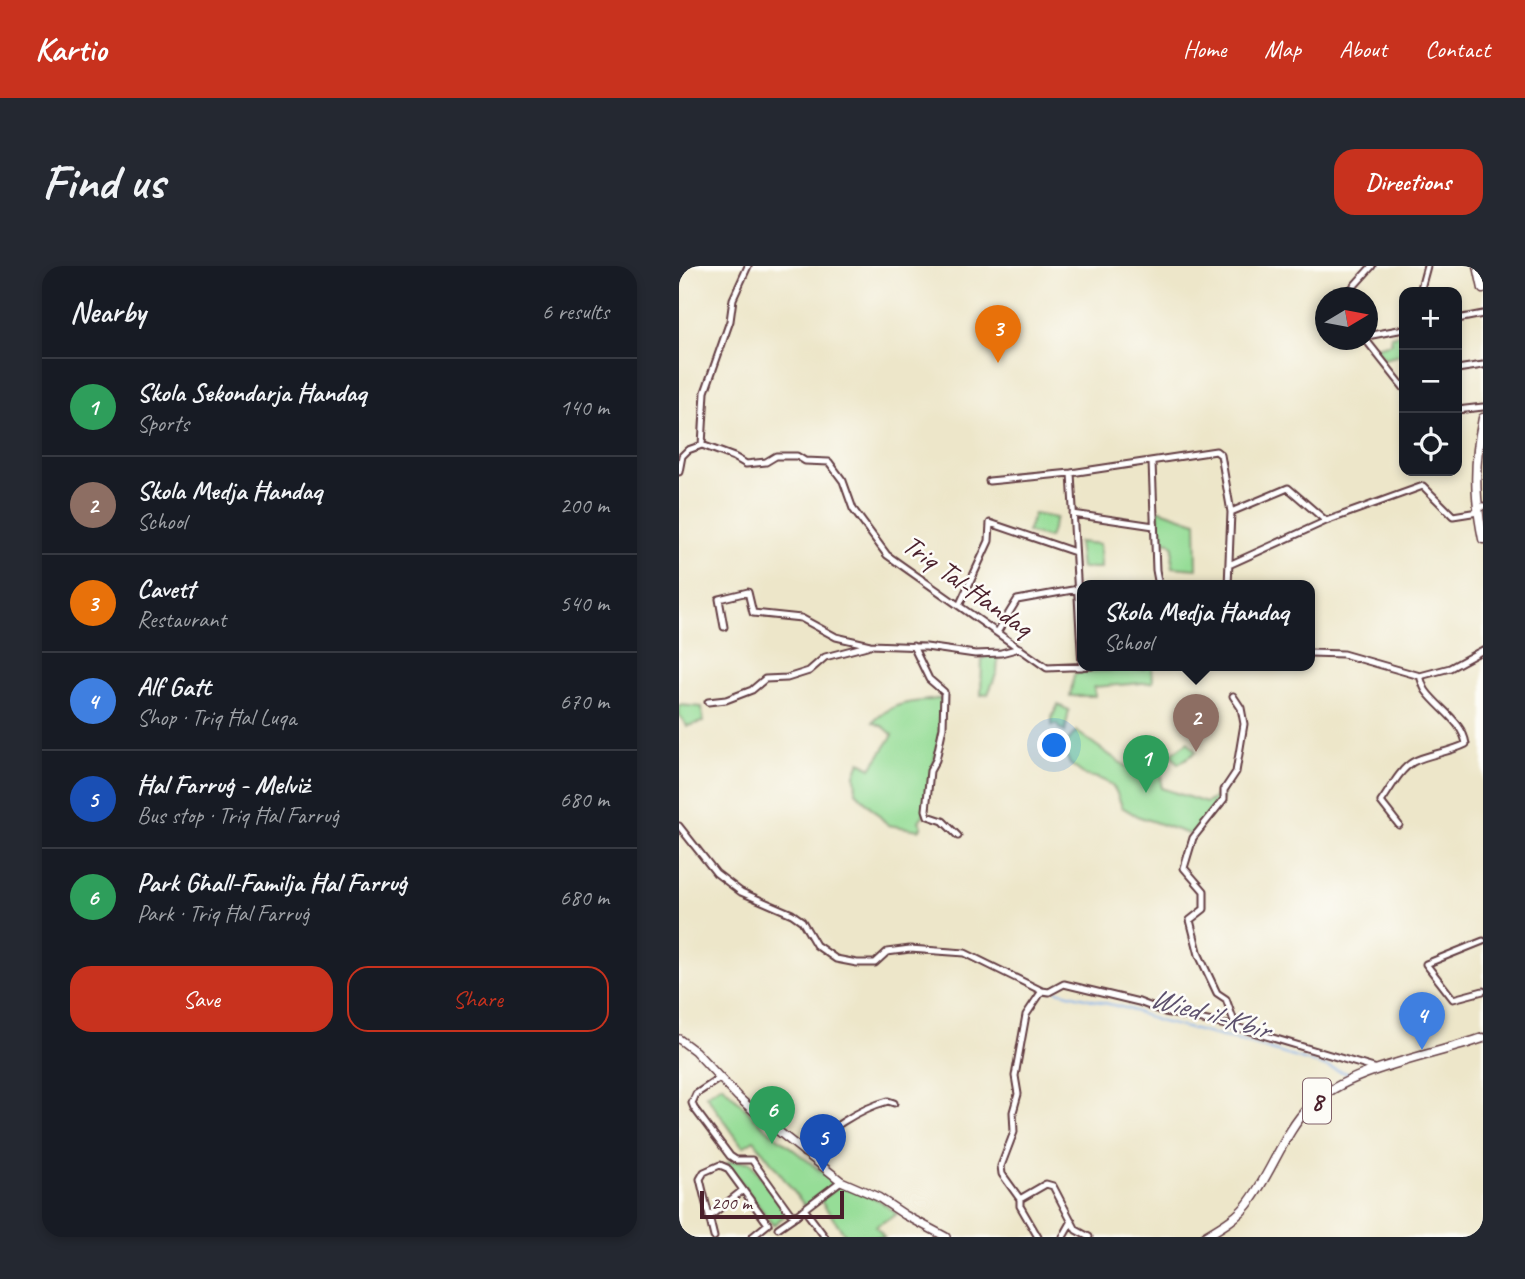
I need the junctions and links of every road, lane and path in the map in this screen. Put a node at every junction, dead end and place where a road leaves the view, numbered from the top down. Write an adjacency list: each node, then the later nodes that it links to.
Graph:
1 (748, 266): 19 (street)
2 (1372, 266): 5 (street)
3 (1427, 266): 6 (street)
4 (1478, 266): 7 (highway)
5 (1353, 287)
6 (1421, 287)
7 (1483, 289)
8 (1483, 314): 9 (street)
9 (1462, 318)
10 (1399, 330): 11 (street)
11 (1378, 335)
12 (1377, 350): 15 (street)
13 (1483, 365): 14 (street)
14 (1462, 368)
15 (1399, 376)
16 (1481, 407): 17 (street)
17 (1462, 409)
18 (1483, 418): 24 (highway)
19 (702, 445): 21 (street); 36 (street, Triq Tal-Ħandaq)
20 (1152, 462): 22 (street); 25 (street); 28 (street)
21 (679, 472)
22 (1071, 473): 23 (street); 26 (street)
23 (989, 481)
24 (1481, 509): 27 (street); 29 (highway)
25 (1231, 512): 27 (street); 31 (street)
26 (1073, 514): 28 (street); 30 (street)
27 (1326, 521): 31 (street)
28 (1154, 526): 33 (street)
29 (1483, 539)
30 (1075, 552): 32 (street); 36 (street)
31 (1229, 565): 34 (street)
32 (1077, 580)
33 (1158, 580)
34 (1228, 580)
35 (1077, 589): 38 (street)
36 (960, 606): 38 (street, Triq Tal-Ħandaq)
37 (724, 627): 39 (street)
38 (998, 631): 41 (street, Triq Tal-Ħandaq)
39 (870, 645): 40 (street); 47 (street)
40 (913, 646): 41 (street); 50 (street)
41 (1020, 648): 44 (street, Triq Tal-Ħandaq)
42 (1483, 650): 45 (street)
43 (1315, 653): 45 (street)
44 (1077, 667)
45 (1420, 676): 48 (street)
46 (1233, 696): 54 (street)
47 (708, 702)
48 (1399, 825)
49 (679, 826): 52 (street)
50 (958, 835)
51 (1483, 941): 53 (street)
52 (1046, 991): 54 (street); 63 (street)
53 (1483, 991)
54 (1236, 1027): 57 (street)
55 (679, 1039): 58 (main road)
56 (1482, 1040): 57 (highway, 8)
57 (1377, 1069): 76 (highway, 8)
58 (720, 1078): 60 (main road); 65 (street)
59 (894, 1104): 60 (street)
60 (804, 1153): 61 (main road)
61 (841, 1181): 64 (street); 72 (main road)
62 (743, 1190): 66 (street); 66 (street); 70 (street)
63 (1020, 1199): 67 (street); 73 (street)
64 (804, 1209): 65 (street); 71 (street)
65 (797, 1215): 68 (street)
66 (709, 1217): 69 (street)
67 (1072, 1221): 74 (street); 75 (street)
68 (778, 1228)
69 (714, 1237)
70 (752, 1237)
71 (825, 1237)
72 (946, 1237)
73 (1038, 1237)
74 (1063, 1237)
75 (1089, 1237)
76 (1204, 1237)

